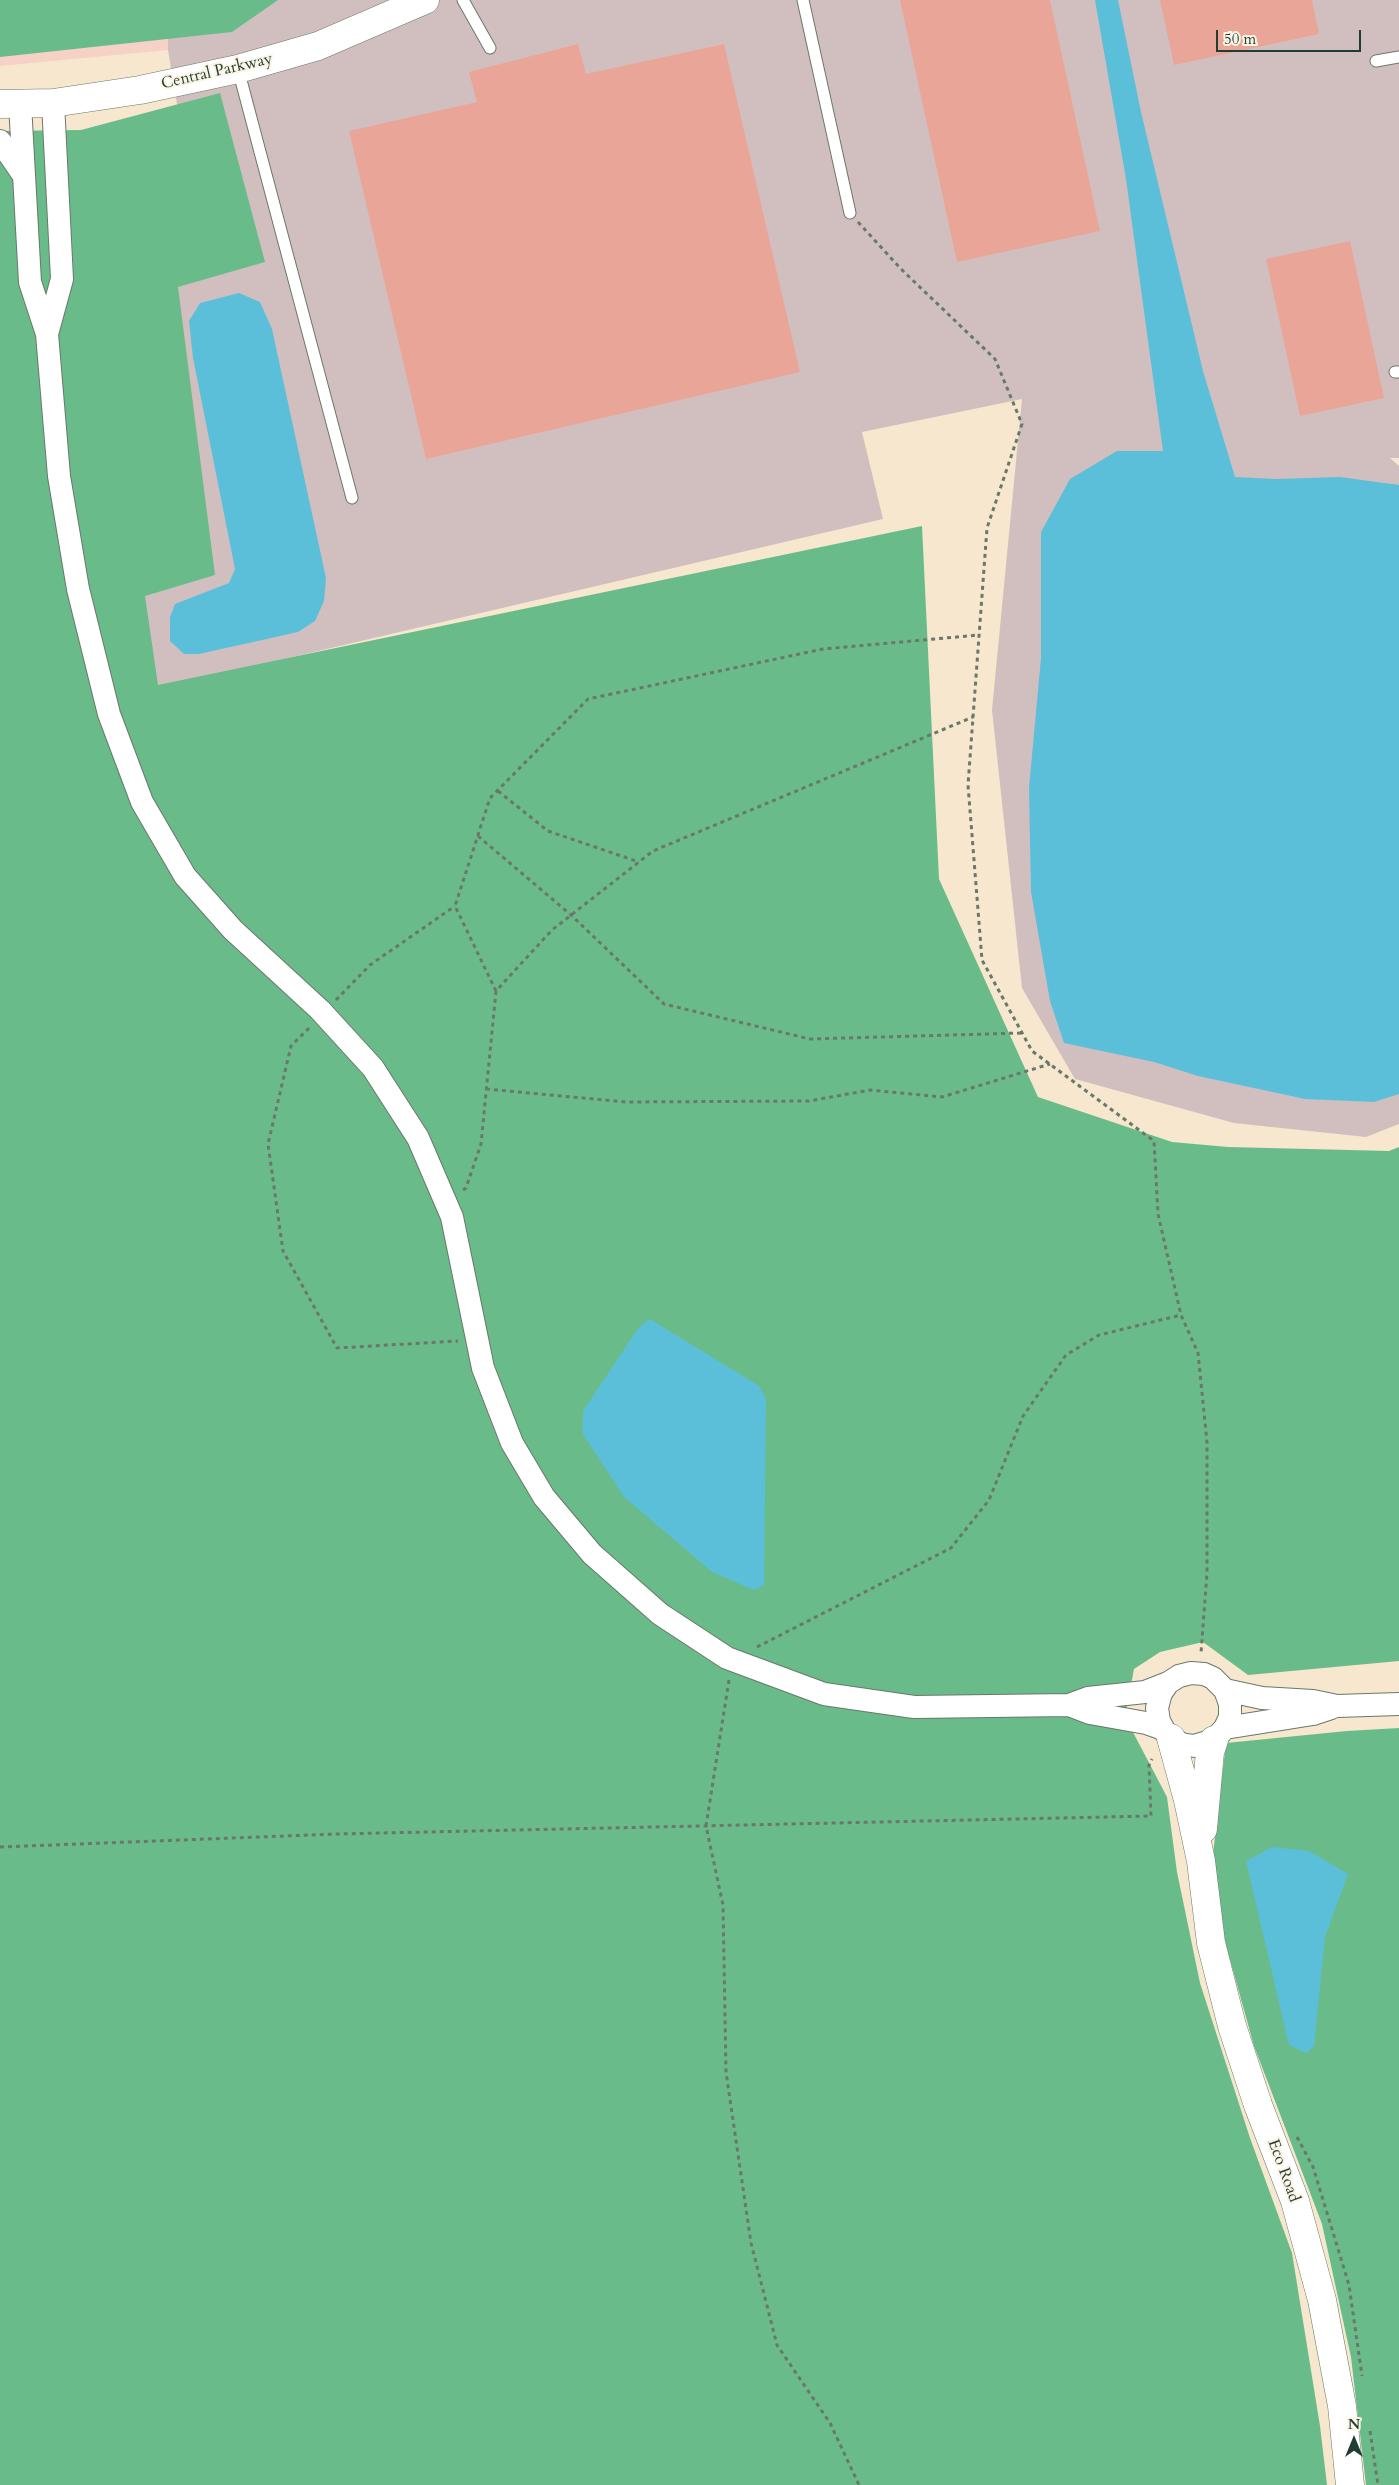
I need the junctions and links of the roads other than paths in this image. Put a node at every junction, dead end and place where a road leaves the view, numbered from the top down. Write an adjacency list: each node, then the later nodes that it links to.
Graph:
1 (425, 0): 7 (street, Central Parkway)
2 (463, 0): 4 (lane)
3 (804, 0): 12 (lane)
4 (490, 48)
5 (1399, 57): 6 (lane)
6 (1376, 61)
7 (238, 69): 9 (street, Central Parkway); 14 (lane)
8 (10, 104): 9 (street, Central Parkway); 11 (street)
9 (53, 104): 13 (street)
10 (0, 141): 11 (street)
11 (24, 177): 13 (street)
12 (850, 214)
13 (47, 334): 18 (street)
14 (352, 498)
15 (1168, 1683): 16 (street); 18 (street); 20 (street)
16 (1225, 1690): 19 (street); 21 (street)
17 (1399, 1704): 19 (street)
18 (1069, 1706): 20 (street)
19 (1337, 1706): 21 (street)
20 (1166, 1733): 21 (street); 22 (street, Eco Road)
21 (1220, 1734): 22 (street, Eco Road)
22 (1201, 1861): 23 (street, Eco Road)
23 (1350, 2485)

